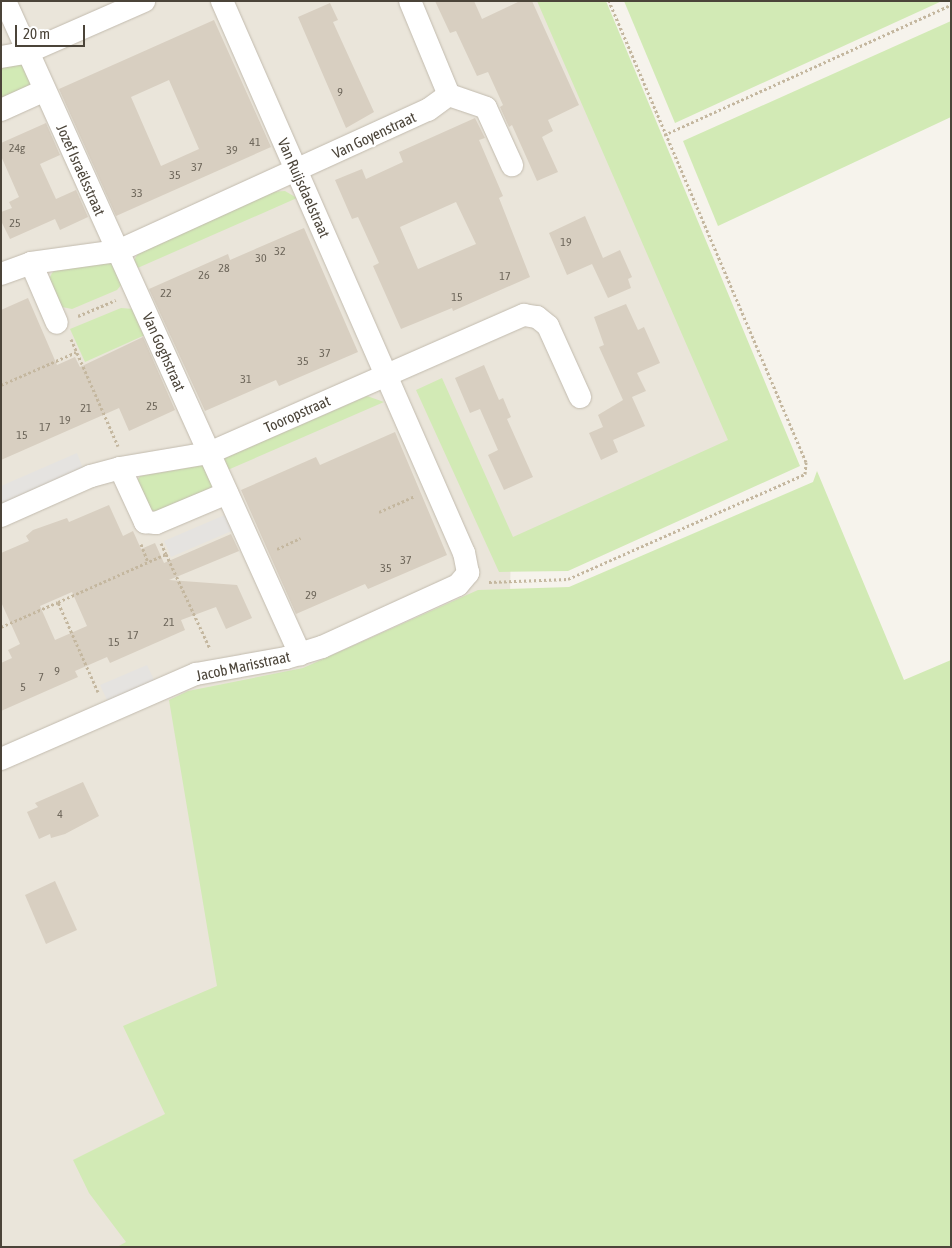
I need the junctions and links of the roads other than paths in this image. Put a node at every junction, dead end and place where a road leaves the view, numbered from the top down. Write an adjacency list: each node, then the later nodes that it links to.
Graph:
1 (5, 1): 5 (street, Jozef Israëlsstraat)
2 (144, 1): 5 (street)
3 (222, 1): 11 (street, Van Ruijsdaelstraat)
4 (410, 1): 8 (street)
5 (28, 52): 6 (street); 7 (street, Jozef Israëlsstraat)
6 (1, 57)
7 (45, 90): 9 (street); 12 (street, Jozef Israëlsstraat)
8 (449, 95): 10 (street); 11 (street, Van Goyenstraat)
9 (1, 110)
10 (512, 165)
11 (296, 171): 12 (street); 16 (street, Van Ruijsdaelstraat)
12 (118, 251): 13 (street); 18 (street, Van Goghstraat)
13 (31, 263): 14 (street); 15 (street)
14 (1, 274)
15 (57, 322)
16 (386, 375): 17 (street); 18 (street, Tooropstraat); 22 (street, Van Ruijsdaelstraat)
17 (580, 397)
18 (209, 453): 19 (street, Tooropstraat); 20 (street)
19 (120, 468): 20 (street); 21 (street, Tooropstraat)
20 (227, 493): 23 (street)
21 (1, 516)
22 (463, 579): 23 (street, Jacob Marisstraat)
23 (300, 654): 24 (street, Jacob Marisstraat)
24 (1, 759)

